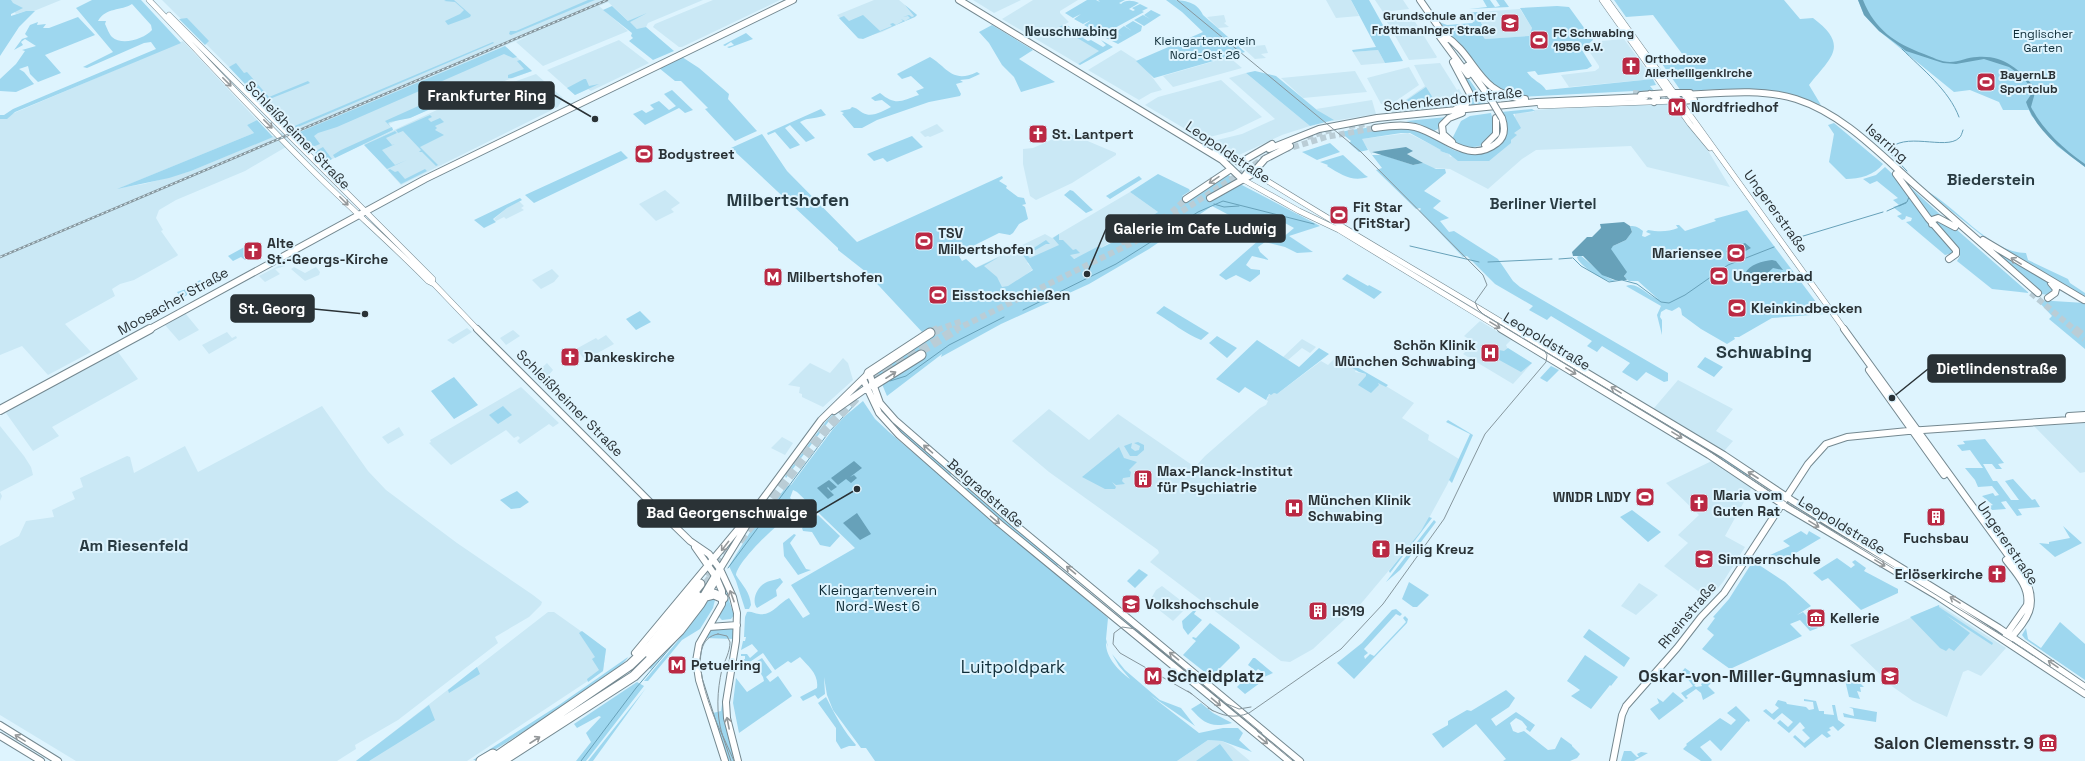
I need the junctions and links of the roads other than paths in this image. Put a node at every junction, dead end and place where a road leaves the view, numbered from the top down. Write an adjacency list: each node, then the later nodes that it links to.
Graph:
1 (149, 0): 33 (main road, Schleißheimer Straße, one-way to 33)
2 (154, 0): 31 (main road, Schleißheimer Straße)
3 (787, 0): 45 (main road)
4 (793, 0): 45 (main road)
5 (1415, 0): 11 (highway)
6 (1420, 0): 11 (highway)
7 (1602, 0): 13 (main road, Ungererstraße)
8 (1607, 0): 13 (main road, Ungererstraße)
9 (962, 1): 10 (main road)
10 (993, 19): 35 (main road, Leopoldstraße); 36 (main road, Leopoldstraße)
11 (1442, 35): 16 (highway); 21 (highway); 24 (highway)
12 (1634, 93): 16 (highway)
13 (1671, 93): 14 (highway); 17 (main road, Ungererstraße); 28 (highway)
14 (1647, 97): 15 (highway); 18 (highway); 19 (highway, Schenkendorfstraße); 20 (highway, Schenkendorfstraße)
15 (1561, 98): 16 (highway); 19 (highway)
16 (1518, 99)
17 (1681, 99): 18 (main road); 27 (highway); 27 (highway, Isarring); 28 (highway, Isarring); 68 (main road, Ungererstraße)
18 (1654, 102): 20 (main road)
19 (1499, 106): 21 (highway, Schenkendorfstraße)
20 (1540, 106): 22 (highway, Schenkendorfstraße)
21 (1454, 110): 25 (highway, Schenkendorfstraße)
22 (1462, 112): 23 (highway, Schenkendorfstraße); 24 (highway)
23 (1436, 115): 25 (highway, Schenkendorfstraße); 26 (highway)
24 (1499, 118): 26 (highway)
25 (1365, 123): 26 (highway); 30 (highway, Schenkendorfstraße); 32 (highway)
26 (1377, 126)
27 (1847, 130): 39 (highway, Isarring)
28 (1870, 145): 39 (highway, Isarring)
29 (1290, 146): 34 (highway)
30 (1269, 149)
31 (307, 152): 33 (main road); 45 (main road, Schleißheimer Straße)
32 (1257, 152): 34 (highway); 35 (highway)
33 (299, 156): 48 (main road, Schleißheimer Straße, one-way to 48)
34 (1265, 159): 37 (highway)
35 (1241, 162): 36 (main road); 37 (main road, Leopoldstraße)
36 (1231, 168): 38 (main road, Leopoldstraße); 43 (highway, one-way to 43)
37 (1252, 170): 38 (highway); 40 (main road, Leopoldstraße)
38 (1242, 180): 41 (main road, Leopoldstraße); 42 (highway)
39 (1906, 182): 44 (highway, Isarring); 49 (highway); 50 (highway, Isarring)
40 (1283, 192): 41 (main road); 46 (main road, Leopoldstraße)
41 (1272, 197): 47 (main road, Leopoldstraße)
42 (1210, 198)
43 (1186, 199)
44 (1943, 209): 50 (highway, Isarring); 52 (highway, one-way to 44)
45 (364, 210): 48 (main road); 53 (main road, Schleißheimer Straße)
46 (1312, 210): 47 (main road); 70 (main road, Leopoldstraße, one-way to 46)
47 (1299, 211): 71 (main road, Leopoldstraße, one-way to 71)
48 (357, 214): 53 (main road, Schleißheimer Straße); 60 (main road, Moosacher Straße); 61 (main road, Moosacher Straße)
49 (1932, 224): 50 (highway); 51 (highway)
50 (1961, 231)
51 (1949, 259)
52 (2046, 279): 54 (highway); 55 (highway)
53 (432, 282): 73 (main road, Schleißheimer Straße)
54 (2048, 298)
55 (2084, 300)
56 (930, 333): 58 (highway)
57 (920, 355): 59 (highway, one-way to 57)
58 (866, 376): 59 (main road, Belgradstraße); 69 (main road)
59 (869, 386): 63 (main road, Belgradstraße); 64 (main road, Belgradstraße); 69 (main road)
60 (0, 405)
61 (0, 410)
62 (2085, 415): 66 (main road)
63 (892, 418): 64 (main road); 67 (main road); 78 (main road, Belgradstraße, one-way to 63)
64 (884, 419): 67 (main road, Belgradstraße)
65 (2085, 419): 66 (main road)
66 (2056, 420): 68 (main road, Rheinstraße)
67 (889, 426): 79 (main road, Belgradstraße, one-way to 79)
68 (1914, 430): 70 (main road, Rheinstraße); 83 (main road, Ungererstraße)
69 (807, 441): 72 (main road)
70 (1786, 496): 71 (main road, Rheinstraße); 83 (main road, Leopoldstraße, one-way to 70)
71 (1782, 503): 83 (main road, Leopoldstraße, one-way to 83); 100 (main road, Rheinstraße)
72 (759, 504): 73 (main road, one-way to 73); 74 (main road)
73 (711, 562): 74 (main road, Schleißheimer Straße); 84 (main road)
74 (718, 573): 76 (highway); 77 (main road, Schleißheimer Straße); 81 (main road, Schleißheimer Straße, one-way to 74)
75 (702, 585): 87 (highway)
76 (703, 597): 77 (highway); 87 (highway)
77 (723, 598): 80 (main road)
78 (1108, 602): 79 (main road); 99 (main road, Belgradstraße, one-way to 78)
79 (1109, 612): 98 (main road, Belgradstraße, one-way to 98)
80 (716, 617): 81 (main road); 82 (main road)
81 (737, 621): 82 (main road); 97 (main road, Schleißheimer Straße, one-way to 81)
82 (709, 627): 96 (main road)
83 (2008, 636): 85 (main road, Leopoldstraße, one-way to 83); 86 (main road, Leopoldstraße)
84 (635, 654): 87 (highway)
85 (2085, 687)
86 (2085, 694)
87 (595, 695): 90 (highway); 95 (highway, one-way to 87)
88 (0, 725): 92 (main road, one-way to 88)
89 (0, 736): 91 (main road)
90 (508, 747): 93 (highway); 94 (highway)
91 (41, 761)
92 (58, 761)
93 (481, 761)
94 (490, 761)
95 (502, 761)
96 (725, 761)
97 (738, 761)
98 (1289, 761)
99 (1300, 761)
100 (1613, 761)

